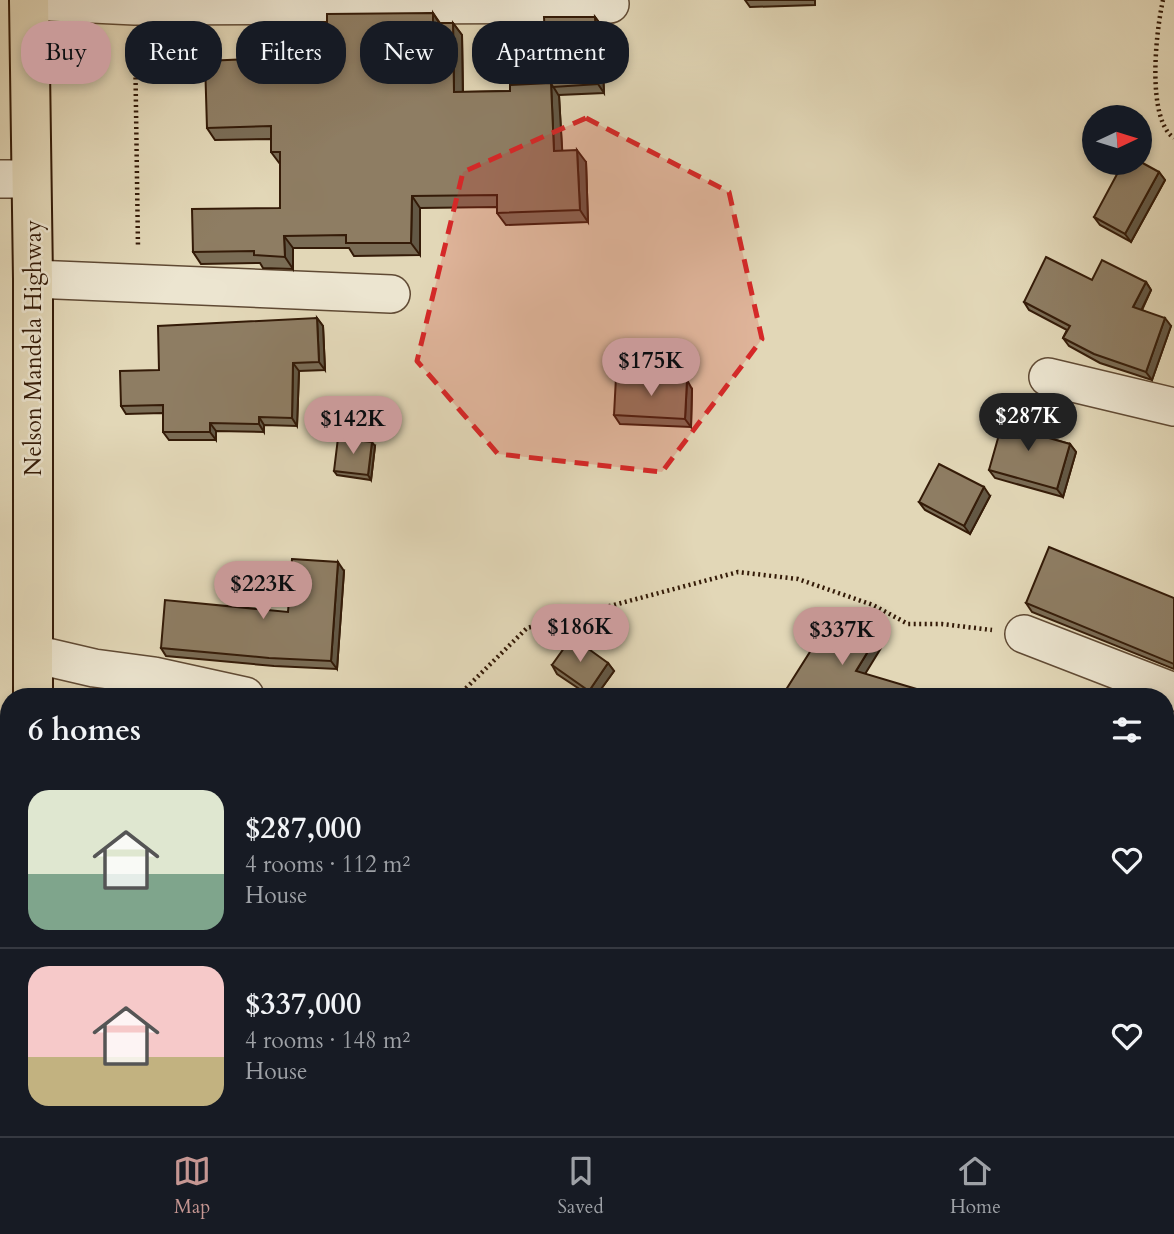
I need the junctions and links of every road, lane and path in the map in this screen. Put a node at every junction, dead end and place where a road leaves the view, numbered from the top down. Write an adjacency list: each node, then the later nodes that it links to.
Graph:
1 (1163, 0): 5 (path)
2 (29, 1): 4 (street); 6 (highway, Nelson Mandela Highway)
3 (610, 4): 4 (street)
4 (135, 6): 7 (path)
5 (1174, 138)
6 (16, 179): 8 (highway, Nelson Mandela Highway)
7 (138, 253)
8 (33, 279): 9 (street); 13 (highway, Nelson Mandela Highway)
9 (391, 294)
10 (1048, 377): 11 (street)
11 (1174, 407)
12 (1024, 634): 16 (path); 17 (street)
13 (34, 654): 14 (highway, Nelson Mandela Highway); 15 (street)
14 (33, 688)
15 (209, 688)
16 (466, 688)
17 (1164, 688)

